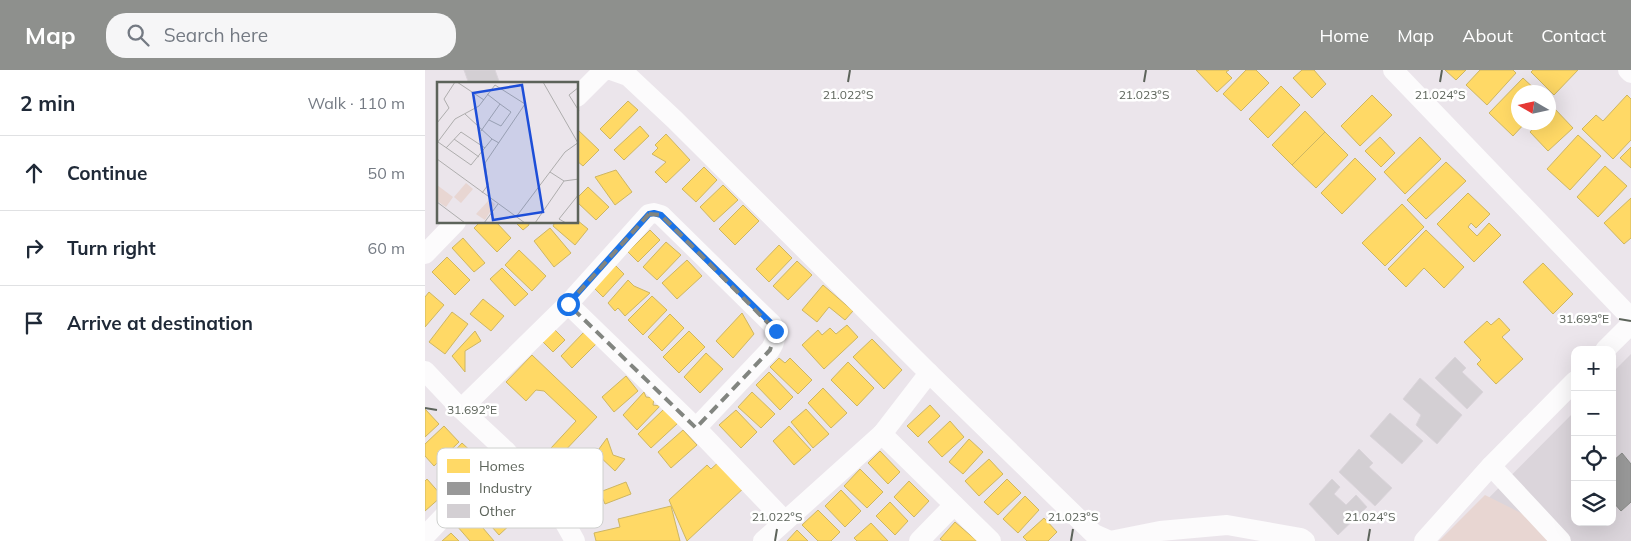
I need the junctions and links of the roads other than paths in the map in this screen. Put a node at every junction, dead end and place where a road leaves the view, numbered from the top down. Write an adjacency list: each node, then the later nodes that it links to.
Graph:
1 (606, 70): 6 (street)
2 (611, 70): 14 (street)
3 (1393, 70): 10 (street)
4 (1628, 70): 5 (street)
5 (1631, 73)
6 (579, 95)
7 (453, 224): 8 (street)
8 (425, 254)
9 (568, 304): 16 (street); 17 (street); 17 (street)
10 (1631, 318)
11 (1631, 324): 12 (street)
12 (1609, 346)
13 (425, 371): 16 (street)
14 (929, 374): 18 (street); 30 (street)
15 (1571, 384): 20 (street)
16 (461, 409): 19 (street)
17 (696, 428): 22 (street)
18 (882, 434): 21 (street); 22 (street)
19 (502, 448)
20 (1491, 466): 31 (street); 32 (street)
21 (954, 505): 28 (street); 29 (street)
22 (785, 521): 27 (street)
23 (437, 523): 25 (street)
24 (568, 528): 26 (street)
25 (425, 536)
26 (575, 541)
27 (763, 541)
28 (919, 541)
29 (991, 541)
30 (1305, 541)
31 (1424, 541)
32 (1561, 541)

